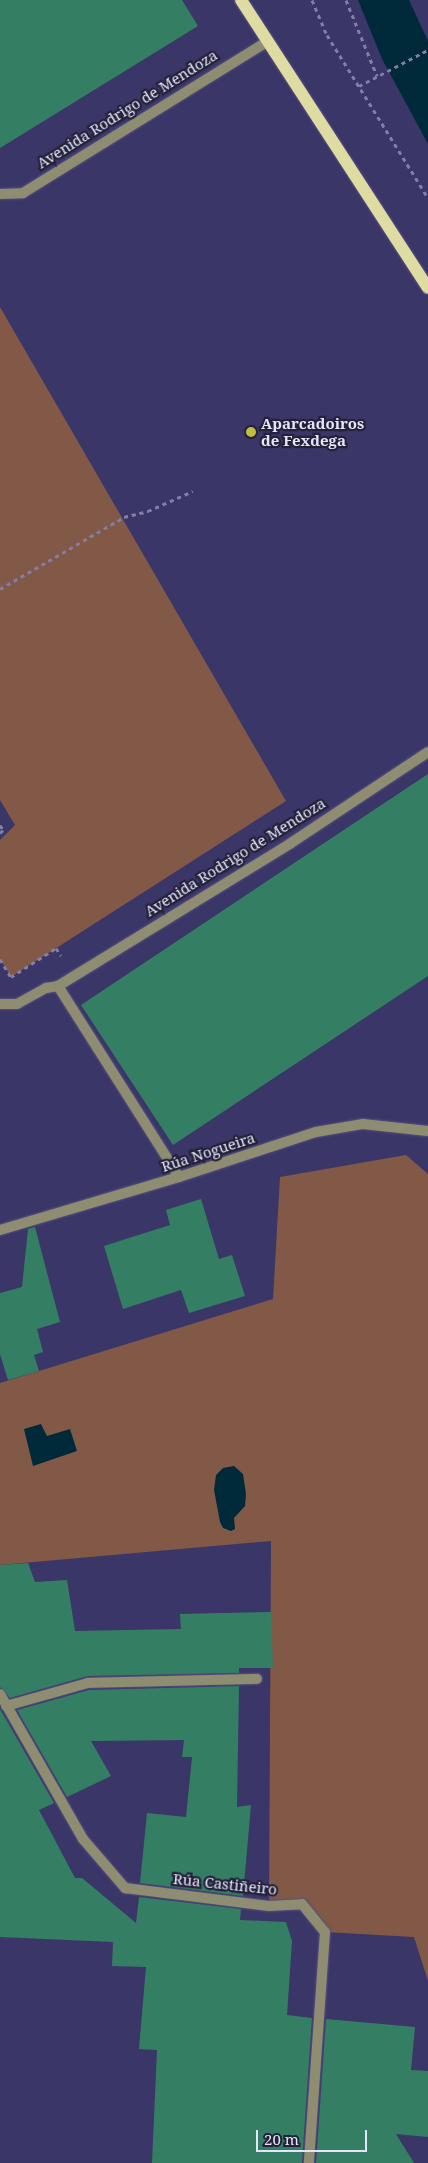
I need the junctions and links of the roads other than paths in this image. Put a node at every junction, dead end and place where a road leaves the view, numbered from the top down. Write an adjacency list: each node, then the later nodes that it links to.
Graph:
1 (241, 0): 2 (main road)
2 (268, 41): 3 (street, Avenida Rodrigo de Mendoza); 4 (main road)
3 (0, 194)
4 (428, 288)
5 (428, 752): 6 (street, Avenida Rodrigo de Mendoza)
6 (58, 986): 7 (street, Avenida Rodrigo de Mendoza); 9 (street)
7 (0, 1004)
8 (428, 1131): 9 (street, Rúa Nogueira)
9 (179, 1177): 10 (street, Rúa Nogueira)
10 (0, 1230)
11 (257, 1679): 13 (street)
12 (0, 1694): 13 (street, Rúa Castiñeiro)
13 (6, 1706): 14 (street, Rúa Castiñeiro)
14 (309, 2163)

